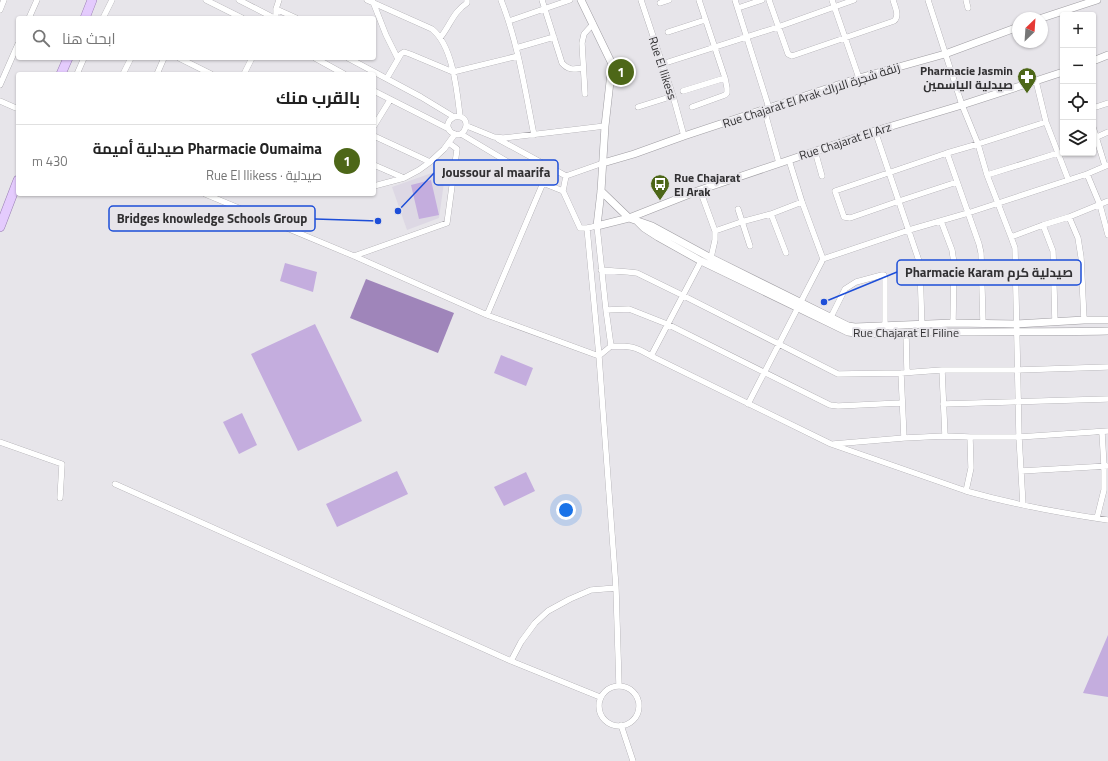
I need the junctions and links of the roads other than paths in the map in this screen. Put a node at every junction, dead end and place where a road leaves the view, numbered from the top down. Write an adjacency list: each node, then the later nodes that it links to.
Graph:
1 (4, 0): 32 (street)
2 (37, 0): 33 (street)
3 (92, 0): 34 (main road)
4 (112, 0): 35 (street)
5 (206, 0): 36 (street)
6 (239, 0): 37 (street)
7 (280, 0): 28 (street)
8 (467, 0): 49 (street)
9 (501, 0): 42 (street)
10 (542, 0): 31 (street)
11 (570, 0): 31 (street)
12 (581, 0): 43 (street)
13 (641, 0): 67 (street, Rue El Ilikess)
14 (669, 0): 26 (street)
15 (698, 0): 41 (street)
16 (735, 0): 29 (street)
17 (762, 0): 29 (street)
18 (768, 0): 44 (street)
19 (832, 0): 27 (street)
20 (854, 0): 27 (street)
21 (893, 0): 50 (street)
22 (928, 0): 54 (street)
23 (966, 0): 30 (street)
24 (370, 1): 49 (street); 57 (street)
25 (1093, 1): 40 (street)
26 (660, 3)
27 (834, 7): 44 (street); 50 (street)
28 (276, 8): 37 (street); 38 (street); 39 (street)
29 (738, 8): 48 (street)
30 (968, 8)
31 (544, 9): 42 (street); 47 (street)
32 (0, 10)
33 (30, 16)
34 (86, 16)
35 (104, 16)
36 (238, 16)
37 (266, 16)
38 (275, 16)
39 (292, 16)
40 (1048, 16)
41 (705, 20): 46 (street); 51 (street)
42 (509, 21): 52 (street)
43 (593, 24): 68 (street); 100 (street)
44 (778, 27): 48 (street); 50 (street)
45 (1012, 28): 54 (street, Rue Chajarat El Arak زنقة شجرة الاراك)
46 (668, 32)
47 (554, 37): 52 (street); 68 (street)
48 (747, 37): 51 (street); 95 (street)
49 (440, 38): 76 (street)
50 (845, 38): 80 (street)
51 (714, 47): 67 (street); 79 (street)
52 (516, 48): 56 (street)
53 (16, 49): 82 (street)
54 (945, 54): 80 (street, Rue Chajarat El Arak زنقة شجرة الاراك); 90 (street)
55 (1108, 55): 66 (street)
56 (518, 56): 76 (street); 106 (street)
57 (398, 59): 76 (street); 78 (street)
58 (67, 60): 69 (main road)
59 (83, 60): 70 (street)
60 (130, 60): 71 (street)
61 (163, 60): 72 (street)
62 (183, 60): 73 (street)
63 (251, 60): 74 (street)
64 (319, 60): 75 (street)
65 (355, 60): 78 (street)
66 (1096, 60)
67 (662, 64): 86 (street, Rue El Ilikess)
68 (583, 68): 85 (street)
69 (62, 72)
70 (78, 72)
71 (124, 72)
72 (158, 72)
73 (207, 72)
74 (245, 72)
75 (340, 72)
76 (453, 72): 96 (street)
77 (1060, 73): 81 (street, Rue Chajarat El Arz)
78 (387, 78): 96 (street)
79 (725, 78): 83 (street); 92 (street)
80 (859, 78): 95 (street, Rue Chajarat El Arak زنقة شجرة الاراك)
81 (1036, 81): 90 (street, Rue Chajarat El Arz); 97 (street)
82 (0, 85)
83 (682, 91)
84 (376, 92): 87 (street)
85 (585, 94)
86 (673, 96): 91 (street); 107 (street, Rue El Ilikess)
87 (390, 100): 98 (street); 101 (street)
88 (0, 101): 94 (street)
89 (1108, 103): 93 (street)
90 (962, 105): 102 (street, Rue Chajarat El Arz); 112 (street)
91 (638, 106)
92 (692, 107)
93 (1096, 107)
94 (16, 108)
95 (766, 109): 107 (street, Rue Chajarat El Arak زنقة شجرة الاراك); 119 (street)
96 (457, 116): 99 (street); 101 (street)
97 (1046, 122): 112 (street); 114 (street)
98 (376, 123)
99 (467, 126): 104 (street); 105 (street)
100 (605, 126): 106 (street); 118 (street)
101 (449, 129): 104 (street)
102 (875, 131): 113 (street, Rue Chajarat El Arz); 122 (street)
103 (1108, 132): 110 (street)
104 (460, 133): 105 (street); 111 (street); 130 (street)
105 (486, 134): 109 (street)
106 (534, 135): 109 (street)
107 (684, 136): 118 (street, Rue Chajarat El Arak زنقة شجرة الاراك)
108 (376, 137): 117 (street)
109 (494, 137): 125 (street)
110 (1096, 137): 121 (street)
111 (449, 143): 117 (street); 159 (street)
112 (978, 144): 115 (street); 124 (street)
113 (815, 151): 116 (street, Rue Chajarat El Arz); 126 (street)
114 (1058, 153): 124 (street); 128 (street)
115 (946, 154): 122 (street); 129 (street)
116 (788, 160): 119 (street, Rue Chajarat El Arz); 139 (street)
117 (430, 162): 127 (street)
118 (603, 163): 125 (street); 135 (street)
119 (779, 163): 133 (street, Rue Chajarat El Arz)
120 (376, 166): 127 (street)
121 (1106, 166): 123 (street)
122 (889, 173): 137 (street); 137 (street)
123 (1087, 174): 128 (street); 141 (street)
124 (987, 175): 140 (street)
125 (566, 176): 134 (street)
126 (822, 176)
127 (404, 178): 132 (street)
128 (1068, 179): 140 (street)
129 (957, 182): 137 (street); 143 (street)
130 (543, 183): 134 (street); 167 (street)
131 (16, 185): 151 (main road)
132 (376, 185)
133 (700, 190): 146 (street, Rue Chajarat El Arz); 154 (street)
134 (563, 191): 152 (street)
135 (601, 191): 146 (street); 150 (street)
136 (210, 196): 159 (street)
137 (899, 201): 153 (street)
138 (1108, 201): 141 (street)
139 (802, 202): 144 (street); 160 (street)
140 (998, 203): 143 (street); 156 (street)
141 (1100, 204): 145 (street); 155 (street)
142 (738, 209): 148 (street)
143 (968, 213): 147 (street); 173 (street)
144 (771, 214): 148 (street); 158 (street)
145 (1069, 217): 149 (street); 169 (street)
146 (633, 219): 150 (street); 161 (street, Rue Chajarat El Filine); 162 (street, Rue Chajarat El Filine)
147 (941, 221): 153 (street); 172 (street)
148 (742, 222): 154 (street); 157 (street)
149 (1043, 225): 156 (street); 171 (street)
150 (597, 226): 152 (street); 163 (street)
151 (0, 227)
152 (587, 228): 183 (street)
153 (909, 230): 160 (street); 177 (street)
154 (715, 232): 162 (street)
155 (1108, 235)
156 (1011, 237): 175 (street)
157 (750, 246)
158 (786, 253)
159 (354, 256): 167 (street)
160 (823, 259): 165 (street)
161 (701, 260): 162 (street, Rue Chajarat El Filine); 164 (street)
162 (710, 261): 165 (street, Rue Chajarat El Filine)
163 (602, 270): 164 (street); 166 (street)
164 (682, 295): 174 (street); 181 (street)
165 (799, 305): 168 (street, Rue Chajarat El Filine); 179 (street, Rue Chajarat El Filine); 181 (street)
166 (606, 310): 174 (street); 182 (street)
167 (487, 316): 183 (street)
168 (831, 317): 176 (street, Rue Chajarat El Filine); 176 (street)
169 (1084, 320): 170 (street, Rue Chajarat El Filine); 171 (street, Rue Chajarat El Filine)
170 (1108, 320)
171 (1056, 322): 175 (street, Rue Chajarat El Filine)
172 (953, 323): 173 (street, Rue Chajarat El Filine); 177 (street, Rue Chajarat El Filine)
173 (983, 323): 175 (street, Rue Chajarat El Filine)
174 (667, 324): 184 (street); 188 (street)
175 (1016, 324): 180 (street)
176 (885, 326): 177 (street, Rue Chajarat El Filine)
177 (922, 328): 179 (street, Rue Chajarat El Filine); 180 (street, Rue Chajarat El Filine)
178 (1108, 330): 180 (street, Rue Chajarat El Filine)
179 (906, 332): 189 (street)
180 (1017, 332): 187 (street)
181 (779, 344): 188 (street); 189 (street)
182 (611, 346): 183 (street); 184 (street)
183 (599, 356): 210 (street)
184 (651, 356): 193 (street)
185 (1108, 367): 187 (street)
186 (942, 370): 187 (street); 189 (street); 194 (street)
187 (1017, 370): 191 (street)
188 (765, 372): 192 (street); 193 (street)
189 (904, 372): 192 (street)
190 (1108, 399): 191 (street)
191 (1019, 402): 194 (street); 197 (street)
192 (902, 403): 199 (street)
193 (748, 404): 201 (street)
194 (944, 404): 196 (street)
195 (1105, 432): 197 (street); 202 (street)
196 (945, 436): 198 (street); 199 (street)
197 (1019, 436): 198 (street); 203 (street)
198 (970, 437): 205 (street)
199 (904, 438): 201 (street)
200 (0, 442): 206 (street)
201 (831, 444): 205 (street)
202 (1106, 466): 203 (street); 208 (street)
203 (1021, 471): 207 (street)
204 (115, 484): 211 (street)
205 (966, 491): 207 (street)
206 (60, 498)
207 (1023, 505): 208 (street)
208 (1097, 518): 209 (street)
209 (1108, 520)
210 (616, 588): 211 (street); 212 (street)
211 (511, 661): 213 (street)
212 (619, 686): 213 (street); 214 (street)
213 (600, 697): 214 (street)
214 (621, 725): 215 (street)
215 (633, 761)

